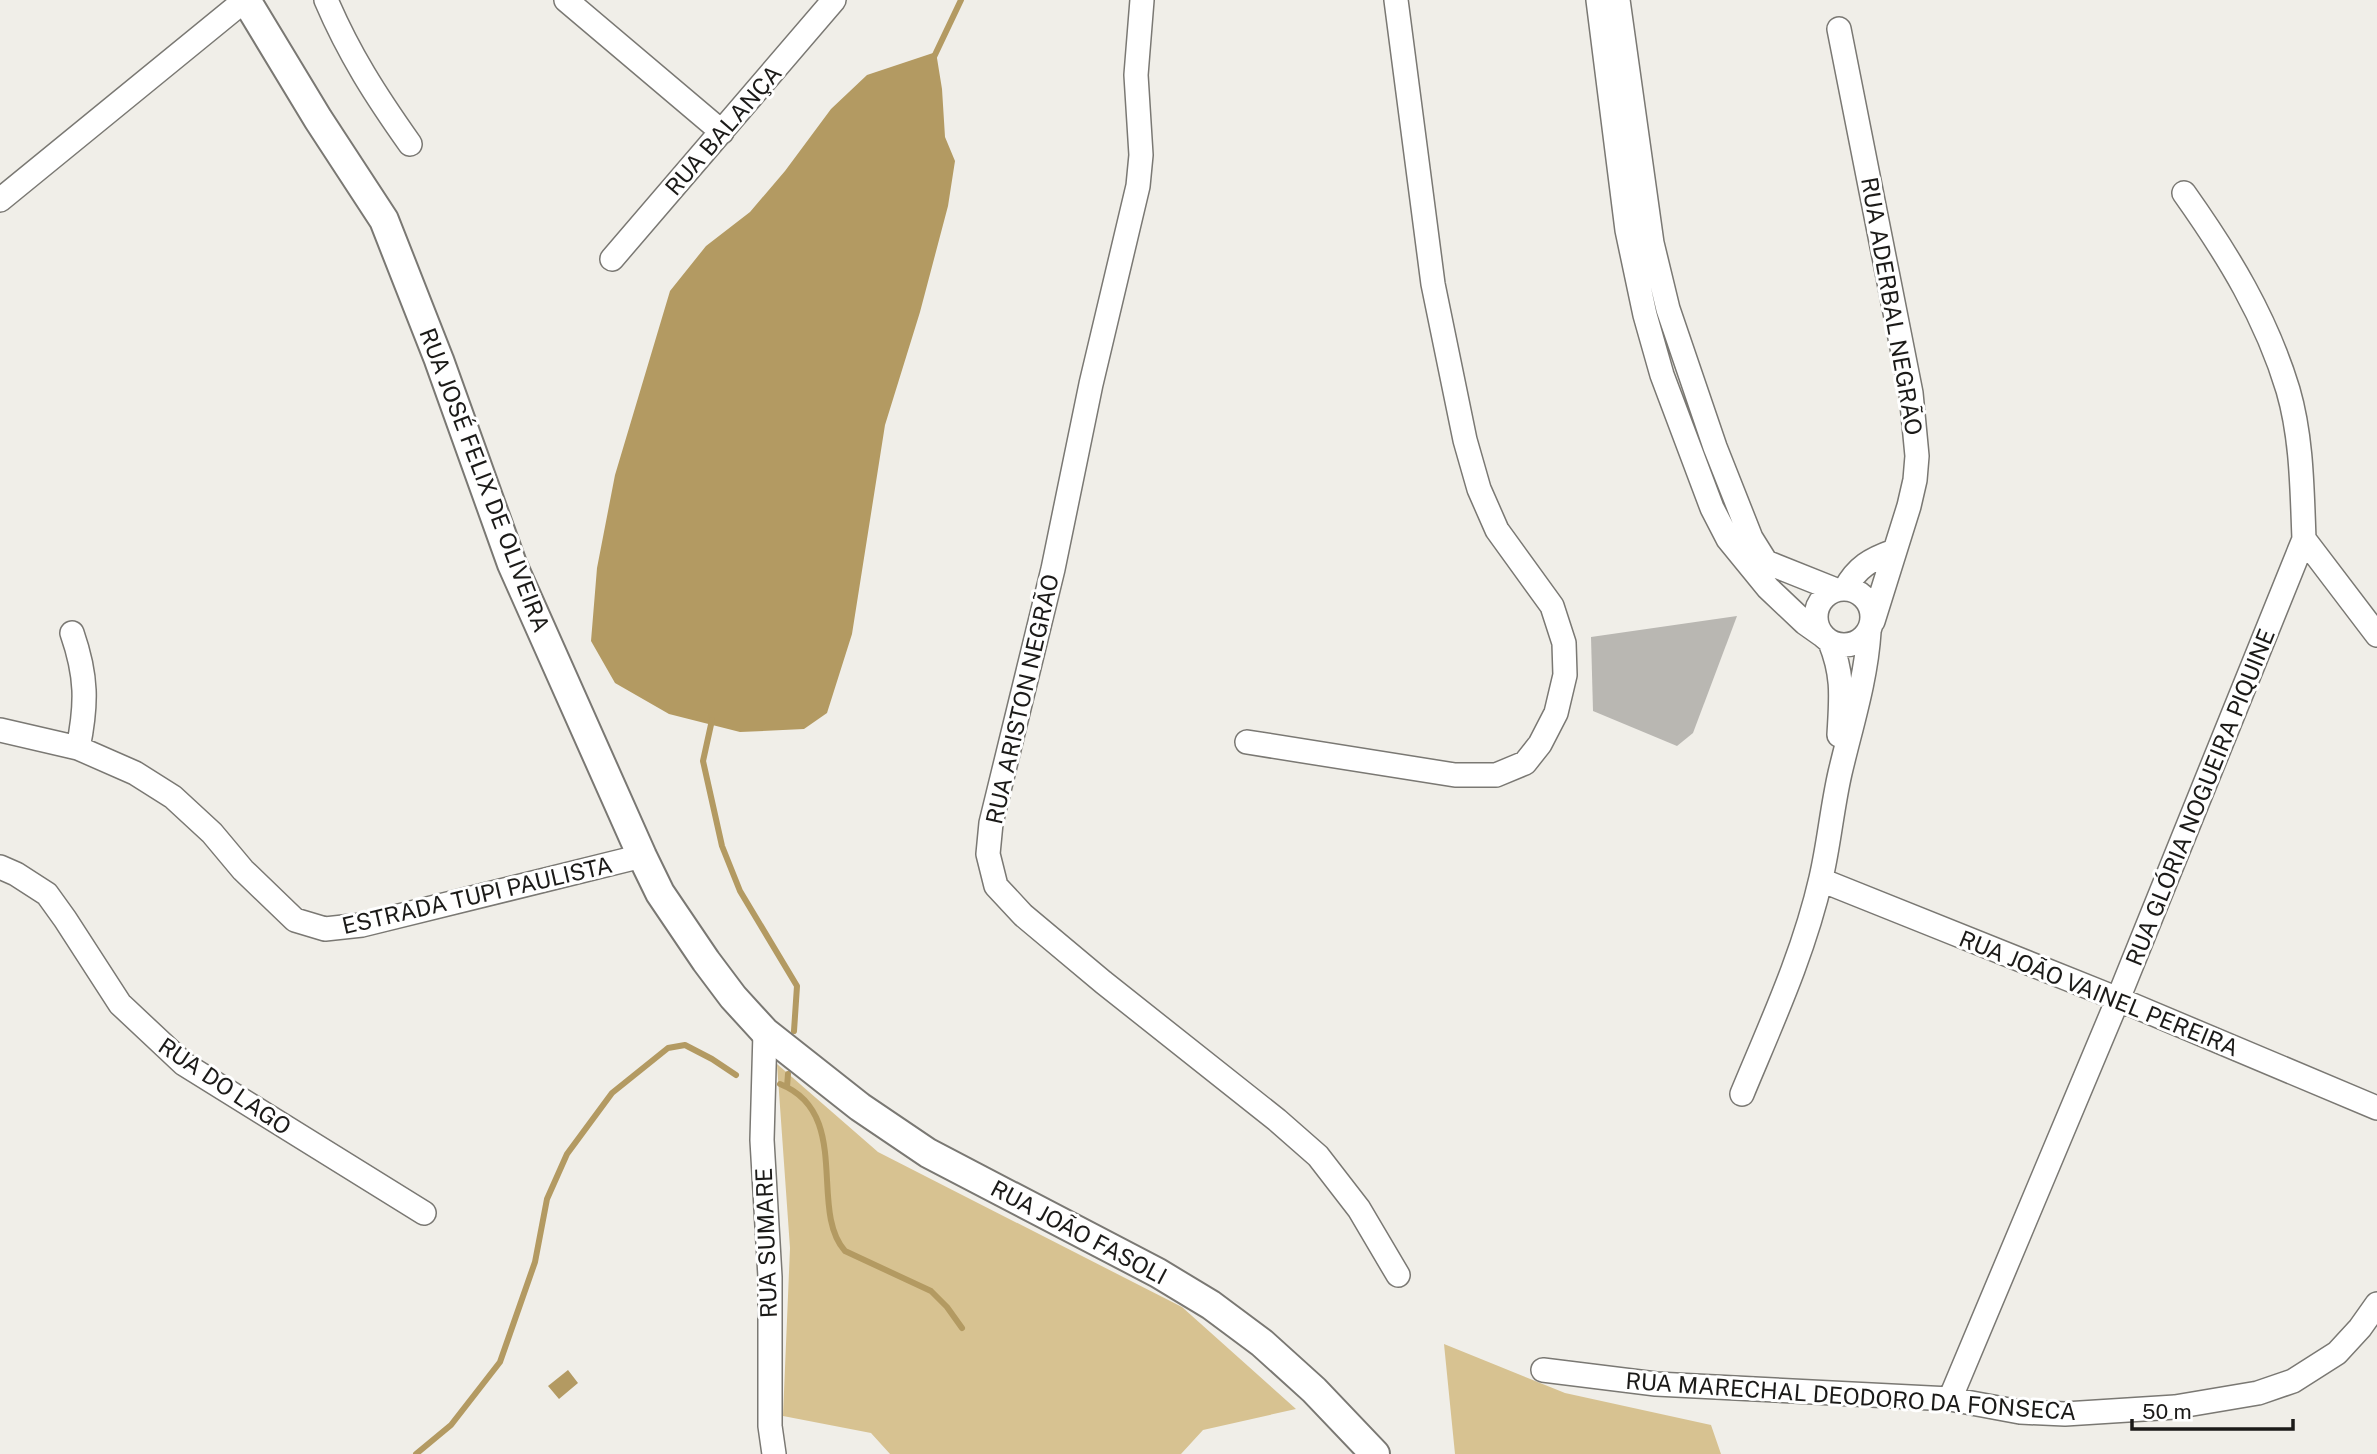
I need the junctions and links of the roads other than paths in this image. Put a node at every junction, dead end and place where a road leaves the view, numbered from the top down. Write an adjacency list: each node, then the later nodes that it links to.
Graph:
1 (246, 0): 13 (street); 28 (main road, RUA JOSÉ FELIX DE OLIVEIRA)
2 (326, 0): 11 (street)
3 (566, 0): 10 (street)
4 (834, 0): 10 (street, RUA BALANÇA)
5 (1142, 0): 36 (street, RUA ARISTON NEGRÃO)
6 (1396, 0): 25 (street)
7 (1598, 0): 16 (street)
8 (1618, 0): 15 (street)
9 (1839, 29): 18 (street, RUA ADERBAL NEGRÃO)
10 (722, 132): 14 (street, RUA BALANÇA)
11 (410, 144)
12 (2184, 193): 17 (street, RUA GLÓRIA NOGUEIRA PIQUINE)
13 (0, 200)
14 (612, 259)
15 (1715, 447): 16 (street); 19 (street)
16 (1692, 458): 23 (street)
17 (2304, 538): 22 (street); 31 (street, RUA GLÓRIA NOGUEIRA PIQUINE)
18 (1894, 551): 19 (street); 20 (street, RUA ADERBAL NEGRÃO)
19 (1840, 589): 20 (street); 23 (street)
20 (1871, 627): 23 (street); 27 (street, RUA ADERBAL NEGRÃO)
21 (72, 633): 26 (street)
22 (2377, 635)
23 (1826, 639): 27 (street)
24 (0, 730): 26 (street, ESTRADA TUPI PAULISTA)
25 (1247, 742)
26 (78, 748): 28 (street, ESTRADA TUPI PAULISTA)
27 (1840, 775): 30 (street, RUA ADERBAL NEGRÃO)
28 (642, 856): 32 (main road, RUA JOSÉ FELIX DE OLIVEIRA)
29 (0, 867): 35 (street, RUA DO LAGO)
30 (1821, 880): 31 (street, RUA JOÃO VAINEL PEREIRA); 33 (street, RUA ADERBAL NEGRÃO)
31 (2118, 999): 34 (street, RUA JOÃO VAINEL PEREIRA); 39 (street, RUA GLÓRIA NOGUEIRA PIQUINE)
32 (765, 1032): 40 (street, RUA SUMARE); 41 (main road, RUA JOÃO FASOLI)
33 (1742, 1094)
34 (2377, 1108)
35 (424, 1213)
36 (1398, 1275)
37 (2377, 1304): 39 (street, RUA MARECHAL DEODORO DA FONSECA)
38 (1543, 1370): 39 (street, RUA MARECHAL DEODORO DA FONSECA)
39 (1950, 1399)
40 (774, 1454)
41 (1375, 1454)

